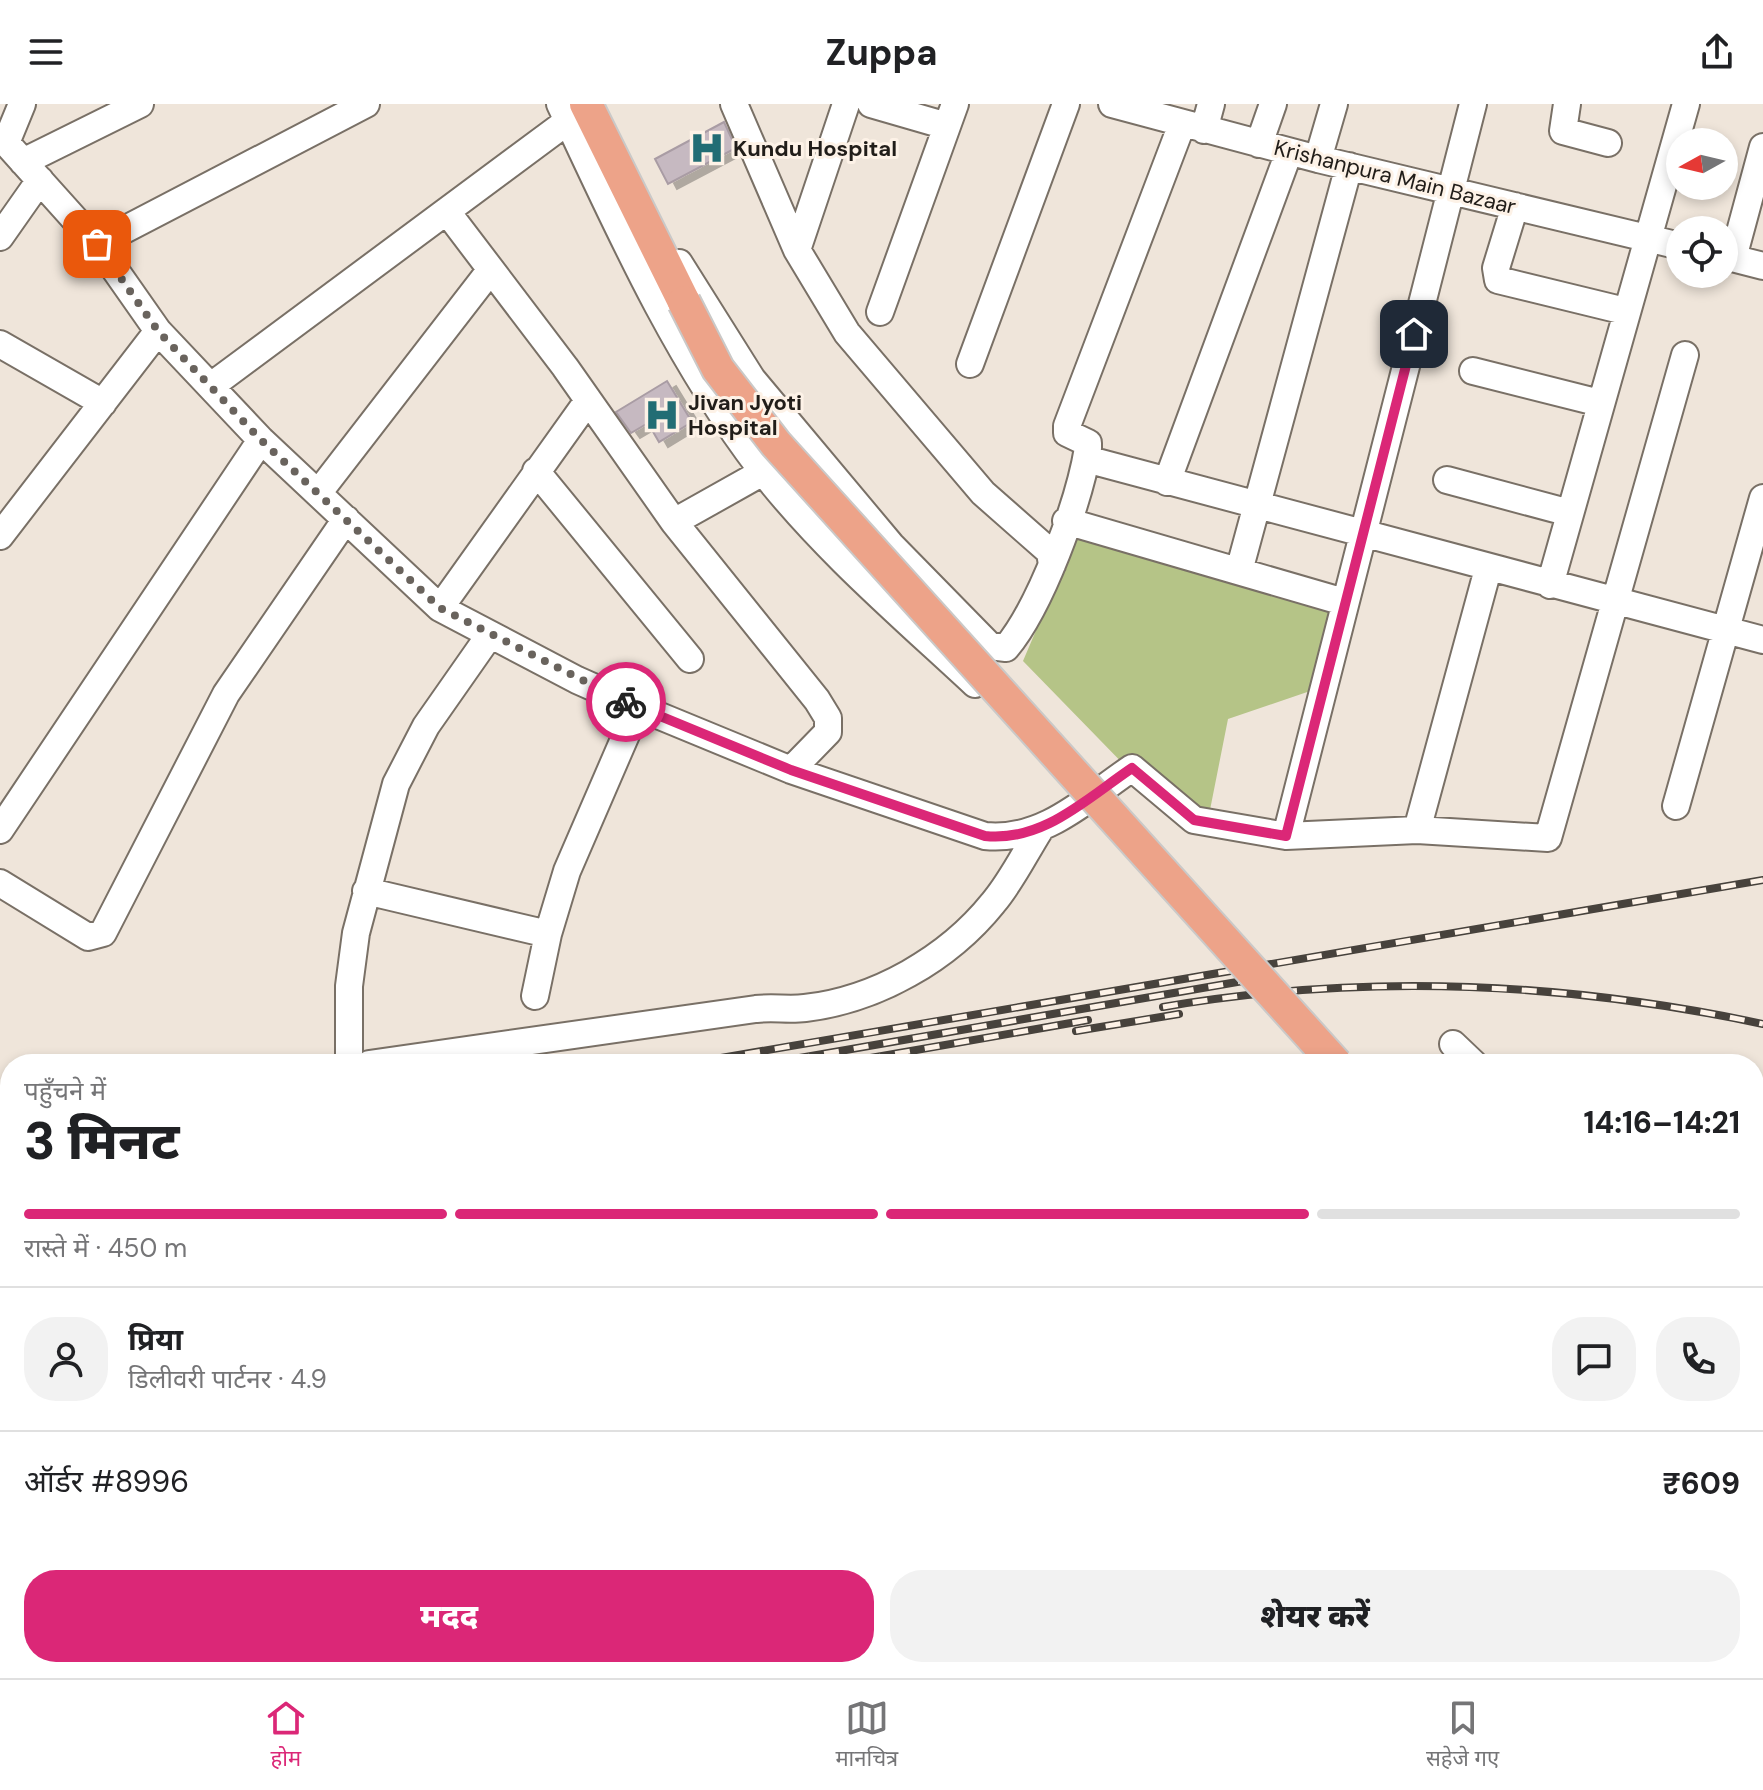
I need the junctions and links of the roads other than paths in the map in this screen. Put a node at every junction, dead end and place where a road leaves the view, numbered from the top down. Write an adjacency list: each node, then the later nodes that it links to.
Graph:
1 (22, 104): 22 (street)
2 (140, 104): 22 (street)
3 (366, 104): 33 (street)
4 (734, 104): 34 (street)
5 (846, 104): 34 (street)
6 (871, 104): 16 (street)
7 (1066, 104): 43 (street)
8 (1112, 104): 17 (street, Krishanpura Main Bazaar)
9 (1211, 104): 17 (street)
10 (1273, 104): 19 (street)
11 (1334, 104): 23 (street)
12 (1473, 104): 25 (street)
13 (1567, 104): 18 (street)
14 (1686, 104): 31 (street)
15 (571, 110): 27 (main road); 28 (street); 52 (street)
16 (951, 115): 39 (street)
17 (1193, 127): 19 (street, Krishanpura Main Bazaar); 50 (street)
18 (1608, 143)
19 (1259, 144): 21 (street, Krishanpura Main Bazaar)
20 (1763, 147): 29 (street)
21 (1289, 152): 23 (street, Krishanpura Main Bazaar); 54 (street)
22 (17, 155): 30 (street); 33 (street)
23 (1318, 159): 24 (street, Krishanpura Main Bazaar)
24 (1349, 166): 25 (street, Krishanpura Main Bazaar); 57 (street)
25 (1452, 191): 26 (street, Krishanpura Main Bazaar); 62 (street)
26 (1515, 206): 31 (street, Krishanpura Main Bazaar); 38 (street)
27 (637, 207): 64 (street); 90 (main road, bridge)
28 (448, 213): 37 (street); 45 (street)
29 (1738, 226)
30 (0, 237)
31 (1645, 237): 32 (street, Krishanpura Main Bazaar); 38 (street)
32 (1666, 242)
33 (97, 244): 40 (street)
34 (797, 250): 64 (street)
35 (1738, 260): 36 (street)
36 (1763, 266)
37 (489, 272): 46 (street); 55 (street)
38 (1625, 311): 48 (street)
39 (880, 312)
40 (158, 331): 45 (street); 47 (street)
41 (0, 344): 47 (street)
42 (1685, 355): 69 (street)
43 (970, 364)
44 (1473, 371): 48 (street)
45 (211, 386): 49 (street)
46 (587, 402): 51 (street); 61 (street)
47 (103, 403): 63 (street)
48 (1600, 403): 58 (street)
49 (261, 440): 55 (street); 79 (street)
50 (1086, 459): 54 (street); 60 (street)
51 (536, 471): 70 (street); 74 (street)
52 (763, 472): 61 (street); 77 (street)
53 (1447, 480): 58 (street)
54 (1167, 482): 57 (street)
55 (319, 492): 59 (street)
56 (1763, 498): 71 (street)
57 (1257, 507): 62 (street); 66 (street)
58 (1570, 513): 67 (street)
59 (346, 519): 70 (street); 83 (street)
60 (1066, 521): 64 (street); 66 (street)
61 (674, 522): 76 (street)
62 (1361, 535): 65 (street); 68 (street)
63 (0, 536)
64 (1052, 565)
65 (1488, 569): 67 (street); 80 (street)
66 (1239, 571): 68 (street)
67 (1550, 585): 69 (street)
68 (1344, 602): 82 (street)
69 (1615, 602): 71 (street); 80 (street)
70 (440, 608): 72 (street)
71 (1725, 631): 73 (street); 78 (street)
72 (489, 636): 75 (street); 84 (street)
73 (1763, 640)
74 (690, 659)
75 (638, 707): 76 (street); 85 (street)
76 (791, 770): 81 (street)
77 (1086, 799): 81 (street); 82 (street)
78 (1676, 806)
79 (0, 830)
80 (1417, 830): 82 (street)
81 (1039, 831): 89 (street)
82 (1286, 836)
83 (0, 883)
84 (366, 891): 85 (street); 88 (street)
85 (548, 934): 86 (street)
86 (535, 996)
87 (1453, 1044): 91 (street)
88 (349, 1054)
89 (439, 1054)
90 (1327, 1054)
91 (1464, 1054)

